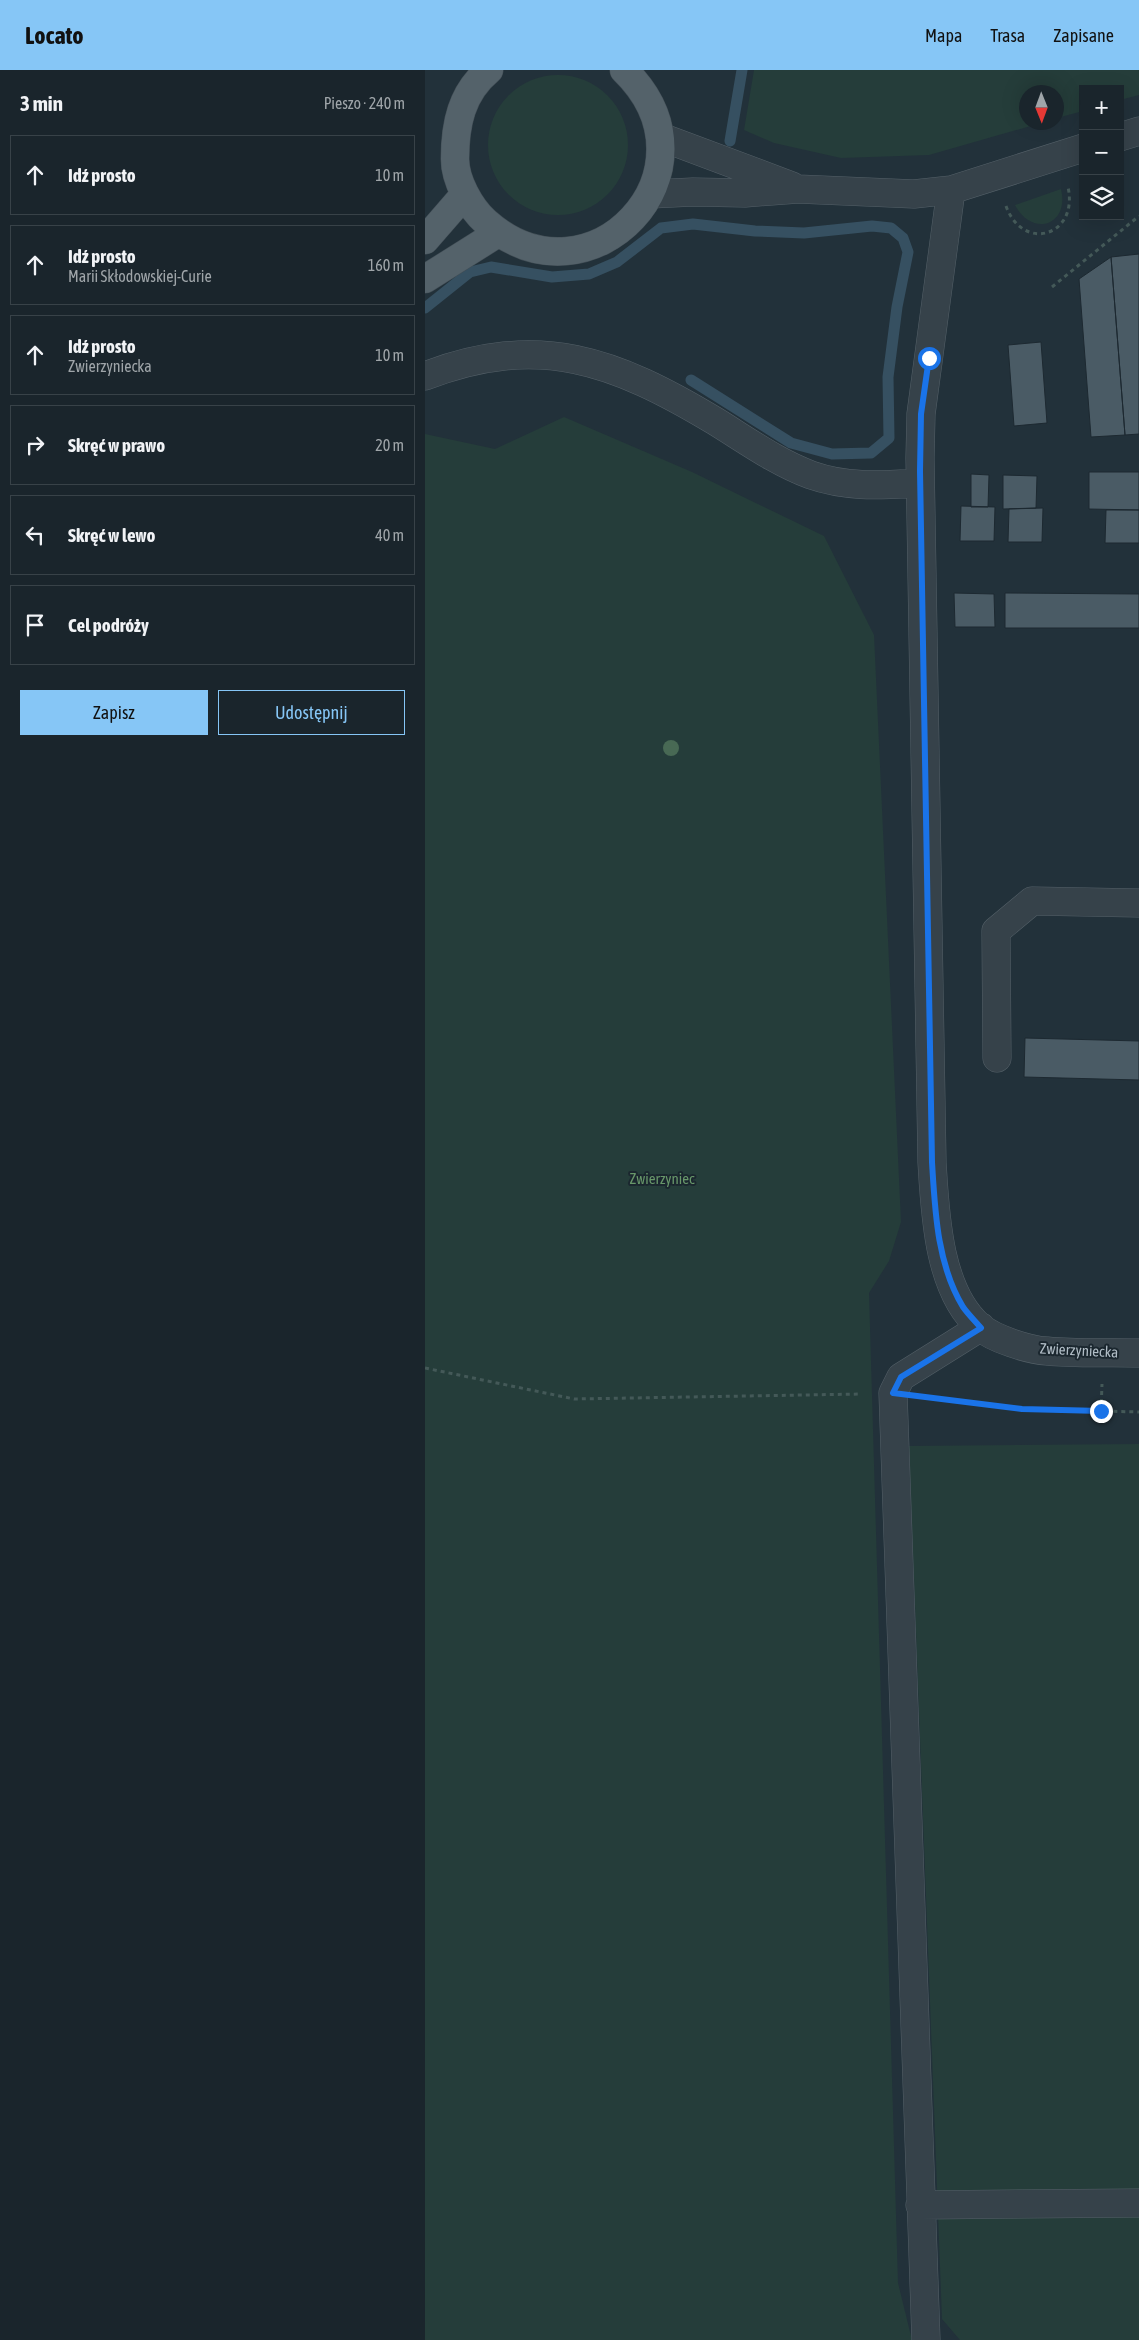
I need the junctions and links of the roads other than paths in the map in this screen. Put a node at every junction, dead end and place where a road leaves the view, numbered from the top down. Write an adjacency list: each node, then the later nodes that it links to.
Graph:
1 (489, 70): 9 (main road)
2 (624, 70): 5 (main road)
3 (1139, 131): 4 (street)
4 (1124, 135)
5 (661, 137): 7 (street); 10 (main road)
6 (1079, 149): 8 (street)
7 (798, 189): 8 (street); 10 (street)
8 (951, 190): 15 (street, Zwierzyniecka)
9 (465, 194): 11 (main road); 12 (main road)
10 (651, 194): 11 (main road)
11 (498, 233): 13 (main road)
12 (425, 240)
13 (425, 279)
14 (425, 376): 15 (street)
15 (920, 483): 18 (street, Zwierzyniecka)
16 (1139, 903): 17 (street)
17 (997, 1058)
18 (981, 1328): 19 (street, Zwierzyniecka); 21 (street)
19 (1139, 1353)
20 (1139, 2203): 21 (street)
21 (920, 2205): 22 (street)
22 (926, 2340)

